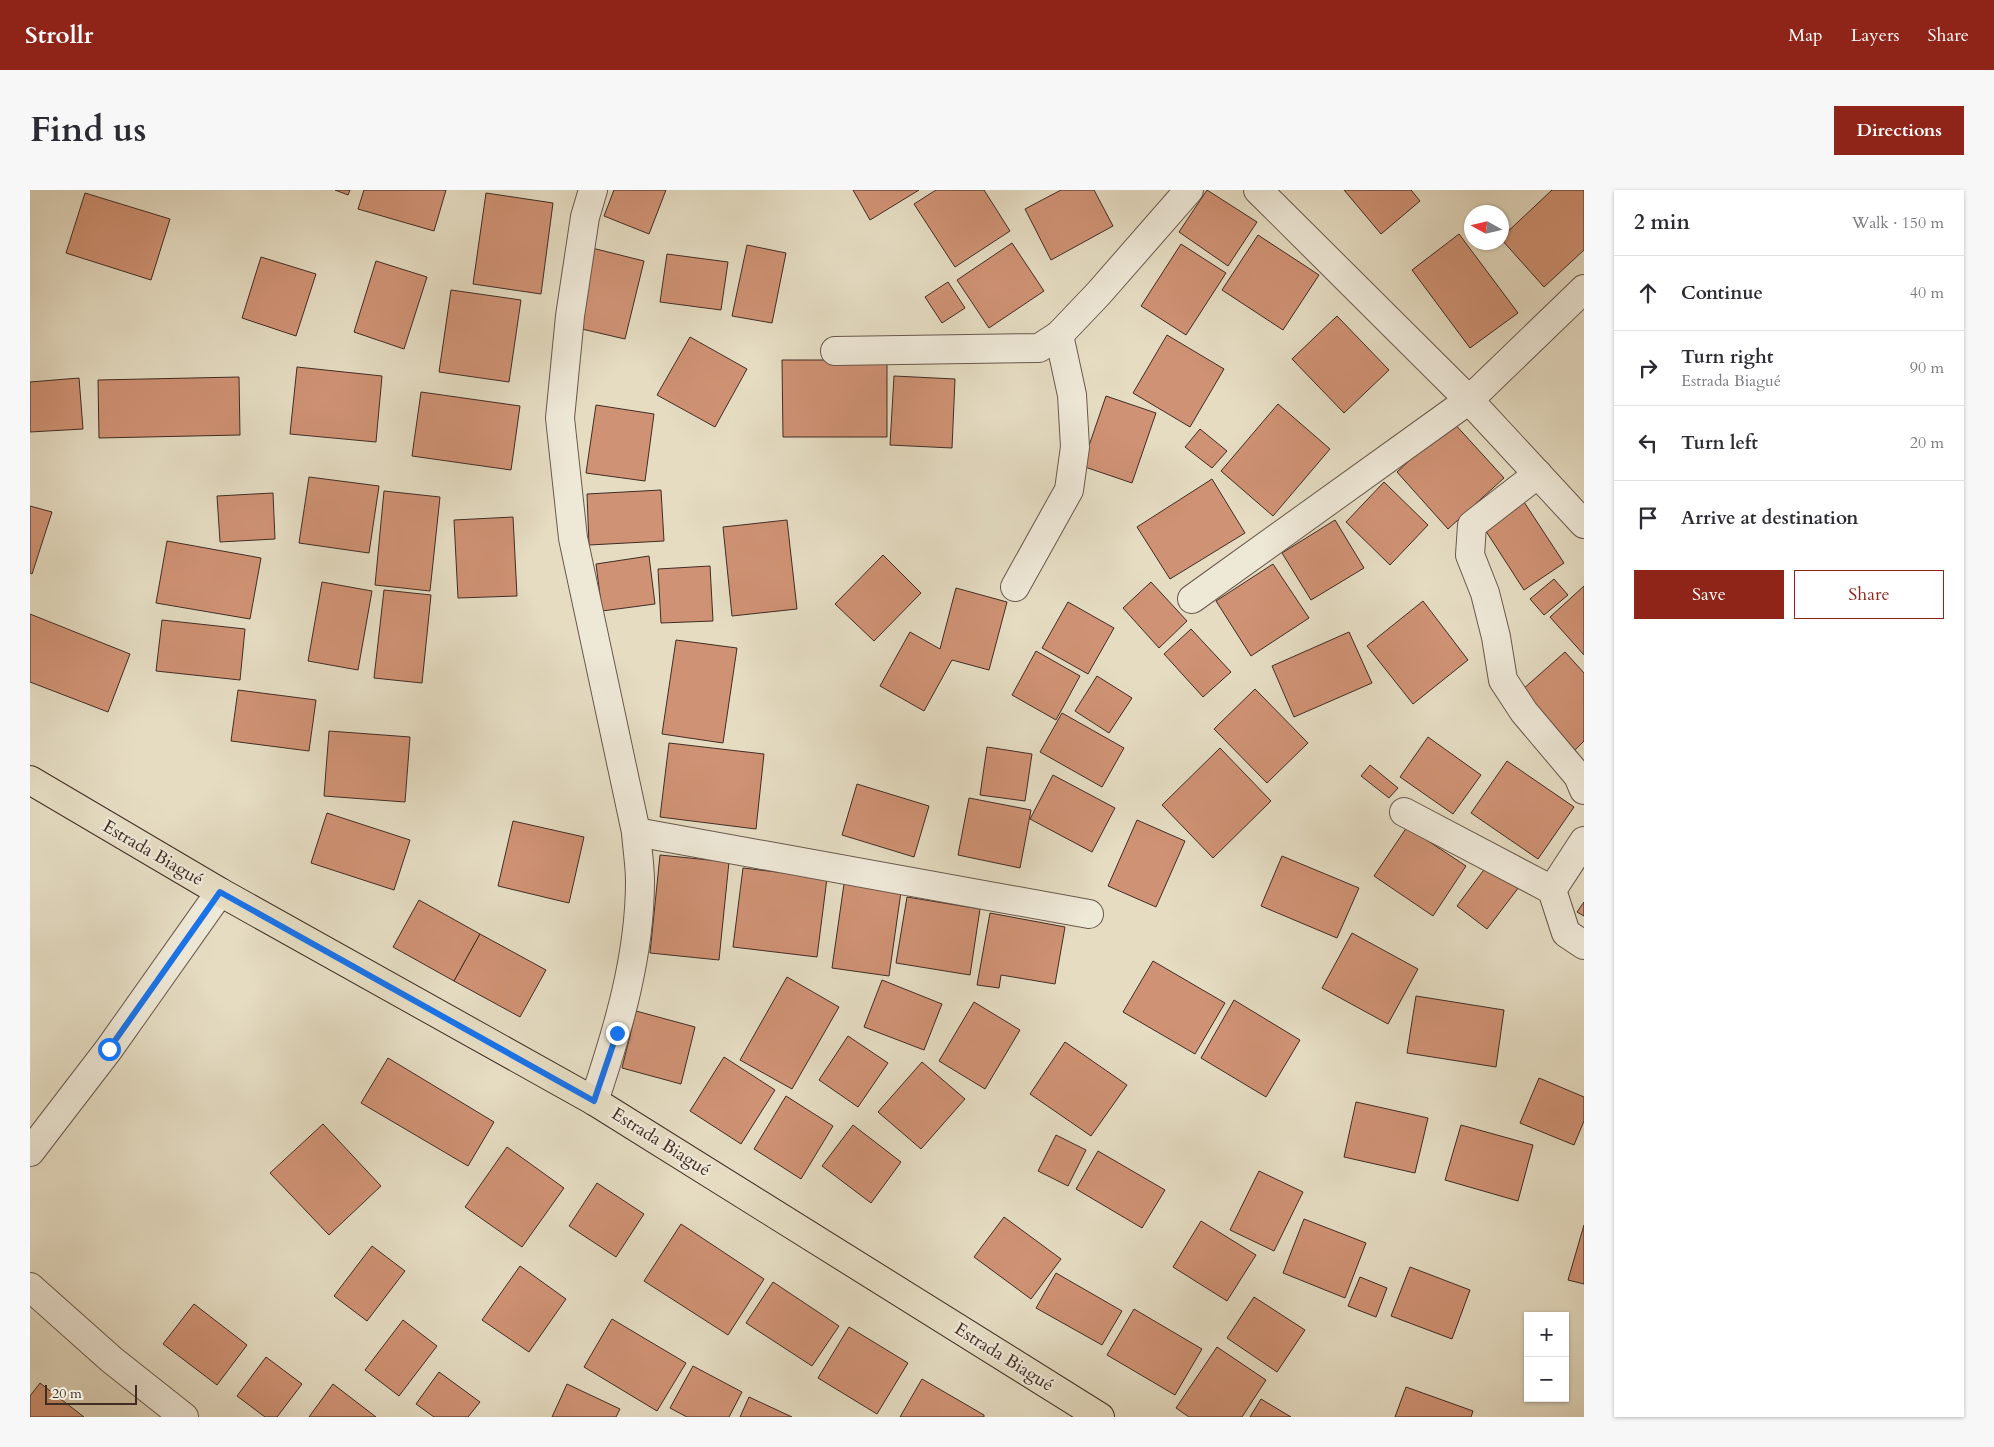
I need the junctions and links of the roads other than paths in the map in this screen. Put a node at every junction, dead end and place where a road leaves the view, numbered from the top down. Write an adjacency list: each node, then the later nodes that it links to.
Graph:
1 (592, 190): 15 (street)
2 (1189, 190): 5 (street)
3 (1258, 190): 7 (street)
4 (1584, 289): 7 (street)
5 (1059, 335): 6 (street); 10 (street)
6 (835, 351)
7 (1469, 400): 8 (street); 11 (street)
8 (1538, 474): 9 (street); 13 (street)
9 (1584, 524)
10 (1016, 587)
11 (1192, 599)
12 (30, 780): 18 (main road, Estrada Biagué)
13 (1584, 790)
14 (1404, 812): 17 (street)
15 (636, 832): 19 (street); 21 (street)
16 (1584, 841): 17 (street)
17 (1552, 890): 20 (street)
18 (220, 892): 21 (main road, Estrada Biagué); 22 (street)
19 (1089, 914)
20 (1584, 945)
21 (594, 1101): 25 (main road, Estrada Biagué)
22 (30, 1152)
23 (30, 1287): 24 (street)
24 (184, 1417)
25 (1100, 1417)

